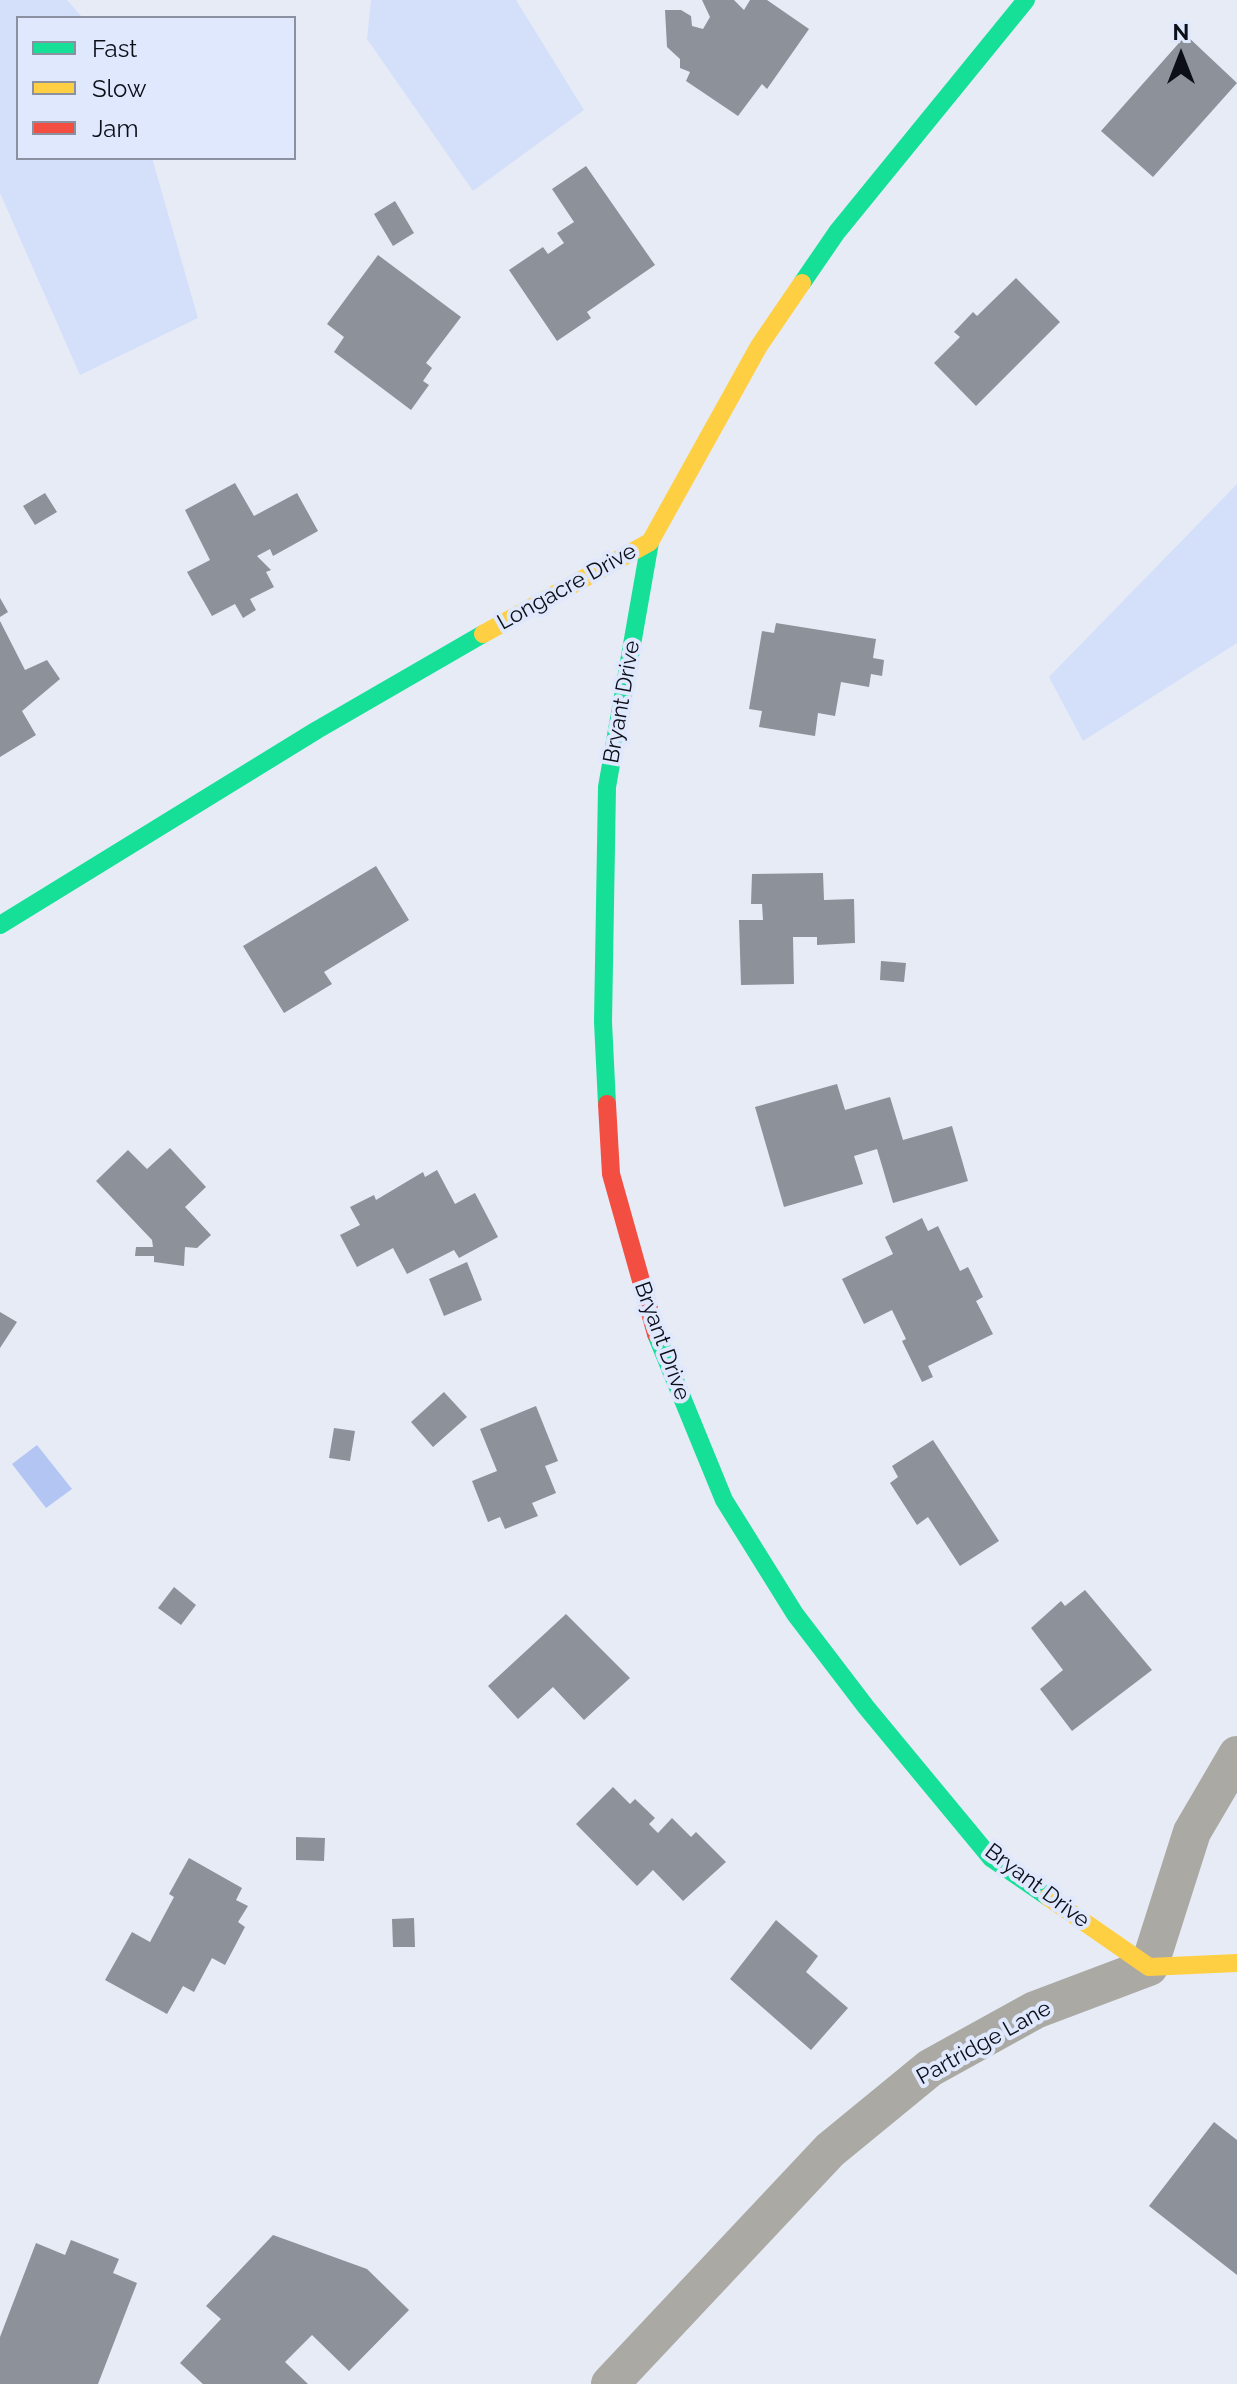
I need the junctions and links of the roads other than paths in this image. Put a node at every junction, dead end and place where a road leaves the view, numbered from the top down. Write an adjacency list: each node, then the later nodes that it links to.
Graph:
1 (1026, 0): 2 (street, Longacre Drive)
2 (650, 542): 3 (street, Longacre Drive); 6 (street, Bryant Drive)
3 (0, 925)
4 (1237, 1755): 6 (street)
5 (1237, 1963): 6 (street)
6 (1149, 1967): 7 (street, Partridge Lane)
7 (610, 2384)

